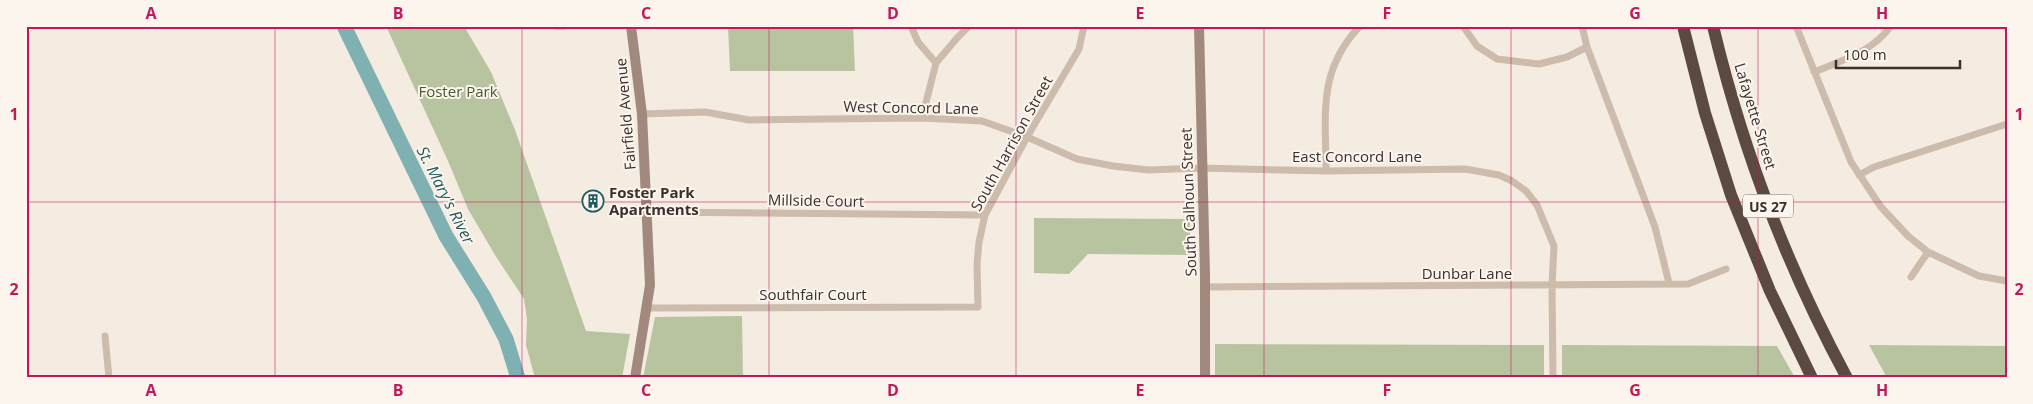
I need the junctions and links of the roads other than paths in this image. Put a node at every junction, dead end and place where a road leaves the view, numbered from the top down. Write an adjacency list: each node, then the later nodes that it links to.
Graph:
1 (556, 26): 2 (street)
2 (564, 26)
3 (631, 26): 18 (main road, Fairfield Avenue)
4 (911, 26): 16 (street)
5 (969, 26): 16 (street)
6 (1084, 26): 21 (street, South Harrison Street)
7 (1199, 26): 22 (main road, South Calhoun Street)
8 (1360, 26): 23 (street)
9 (1463, 26): 15 (street)
10 (1582, 26): 15 (street)
11 (1682, 26): 41 (highway, US 27)
12 (1713, 26): 42 (highway, Lafayette Street / US 27)
13 (1796, 26): 17 (street)
14 (1891, 26): 17 (street)
15 (1587, 47): 31 (street)
16 (936, 63): 19 (street)
17 (1814, 72): 24 (street)
18 (642, 114): 19 (street, West Concord Lane); 25 (main road, Fairfield Avenue)
19 (922, 118): 21 (street, West Concord Lane)
20 (2007, 124): 24 (street)
21 (1027, 137): 22 (street, West Concord Lane); 26 (street, South Harrison Street)
22 (1201, 168): 23 (street, East Concord Lane); 33 (main road, South Calhoun Street)
23 (1326, 171): 32 (street, East Concord Lane)
24 (1859, 175): 27 (street)
25 (648, 212): 26 (street, Millside Court); 35 (main road, Fairfield Avenue)
26 (985, 215): 34 (street, South Harrison Street)
27 (1928, 252): 29 (street); 30 (street)
28 (1726, 269): 31 (street, Dunbar Lane)
29 (1910, 277)
30 (2007, 281)
31 (1669, 283): 32 (street, Dunbar Lane)
32 (1552, 286): 33 (street, Dunbar Lane); 40 (street)
33 (1205, 287): 39 (main road, South Calhoun Street)
34 (978, 307): 35 (street, Southfair Court)
35 (647, 308): 38 (main road, Fairfield Avenue)
36 (105, 336): 37 (street)
37 (108, 378)
38 (635, 378)
39 (1204, 378)
40 (1553, 378)
41 (1812, 378)
42 (1846, 378)

